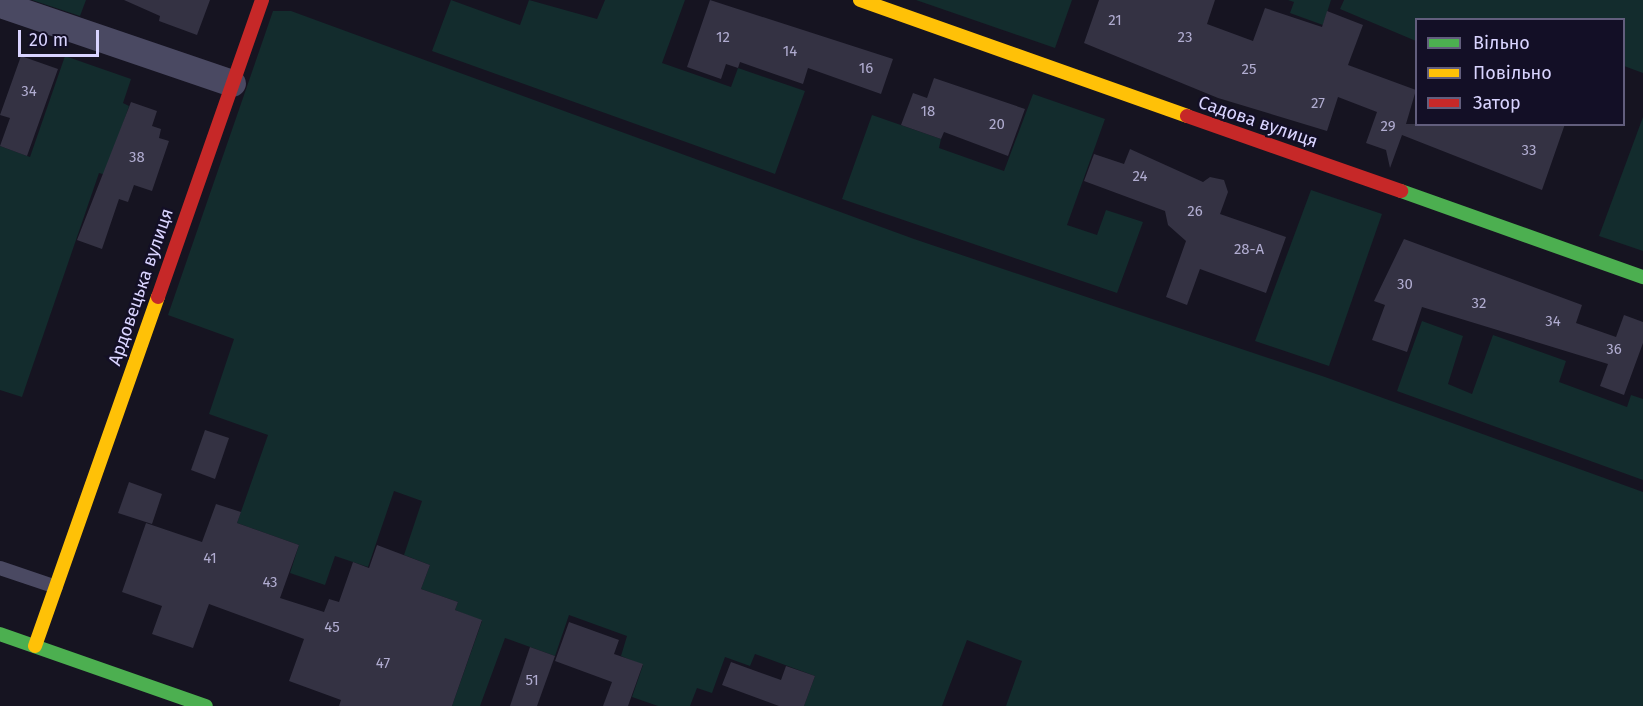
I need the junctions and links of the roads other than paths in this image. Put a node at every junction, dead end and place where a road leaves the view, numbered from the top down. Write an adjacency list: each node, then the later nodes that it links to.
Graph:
1 (262, 0): 4 (main road, Ардовецька вулиця)
2 (860, 0): 5 (main road, Садова вулиця)
3 (0, 4): 4 (street)
4 (231, 83): 7 (main road, Ардовецька вулиця)
5 (1643, 277)
6 (0, 568): 7 (lane)
7 (56, 586): 9 (main road, Ардовецька вулиця)
8 (0, 634): 9 (main road)
9 (35, 646): 10 (main road)
10 (206, 706)

